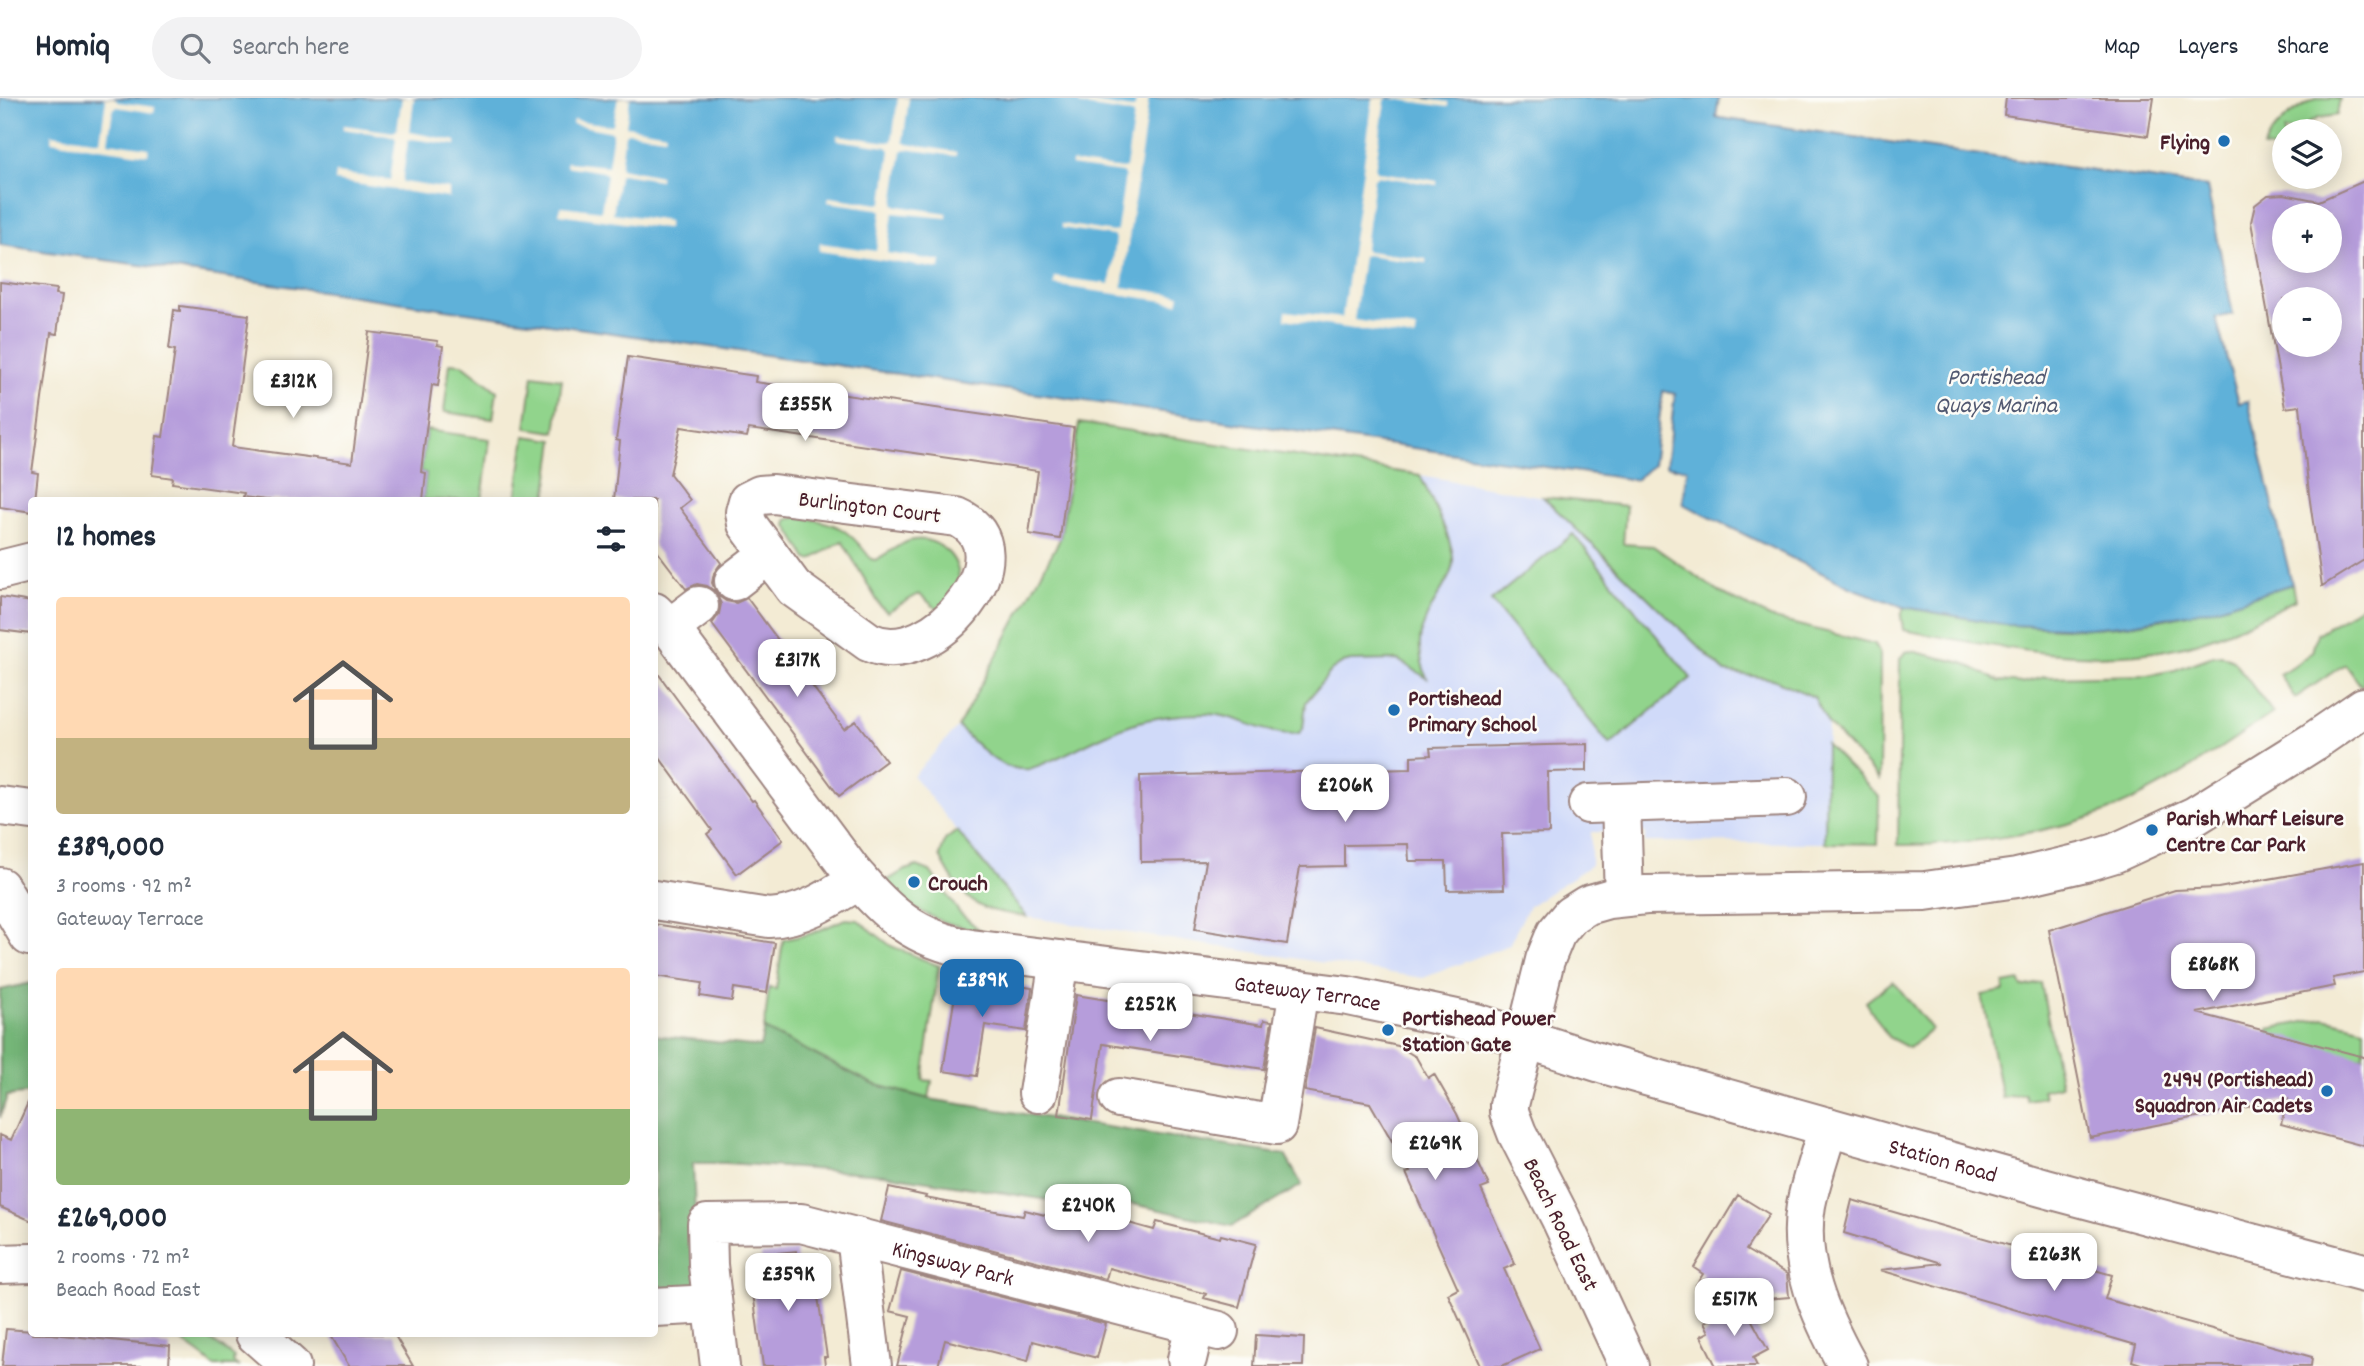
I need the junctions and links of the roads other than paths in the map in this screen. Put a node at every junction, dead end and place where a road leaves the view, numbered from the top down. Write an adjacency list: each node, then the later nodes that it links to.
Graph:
1 (769, 554): 1 (street, Burlington Court); 4 (street)
2 (28, 563): 3 (street)
3 (0, 569)
4 (734, 581)
5 (675, 616): 10 (street, Gateway Terrace)
6 (2364, 707): 12 (street, Beach Road East)
7 (1787, 797): 12 (street)
8 (0, 806): 9 (street)
9 (28, 810)
10 (859, 880): 13 (street); 15 (street, Gateway Terrace)
11 (0, 887): 14 (street)
12 (1624, 897): 17 (street, Beach Road East)
13 (658, 901)
14 (28, 934)
15 (1059, 960): 16 (street, Gateway Terrace); 18 (street)
16 (1299, 990): 17 (street, Gateway Terrace); 19 (street)
17 (1526, 1039): 20 (street, Station Road); 32 (street, Beach Road East)
18 (1038, 1093)
19 (1119, 1098)
20 (1828, 1126): 24 (street, Station Road); 33 (street)
21 (856, 1237): 25 (street, Kingsway Park); 28 (street, Kingsway Park); 31 (street)
22 (28, 1263): 23 (street)
23 (0, 1264)
24 (2364, 1273)
25 (712, 1304): 26 (street); 30 (street)
26 (658, 1307)
27 (258, 1337): 29 (street)
28 (1200, 1339)
29 (291, 1366)
30 (720, 1366)
31 (872, 1366)
32 (1629, 1366)
33 (1848, 1366)

